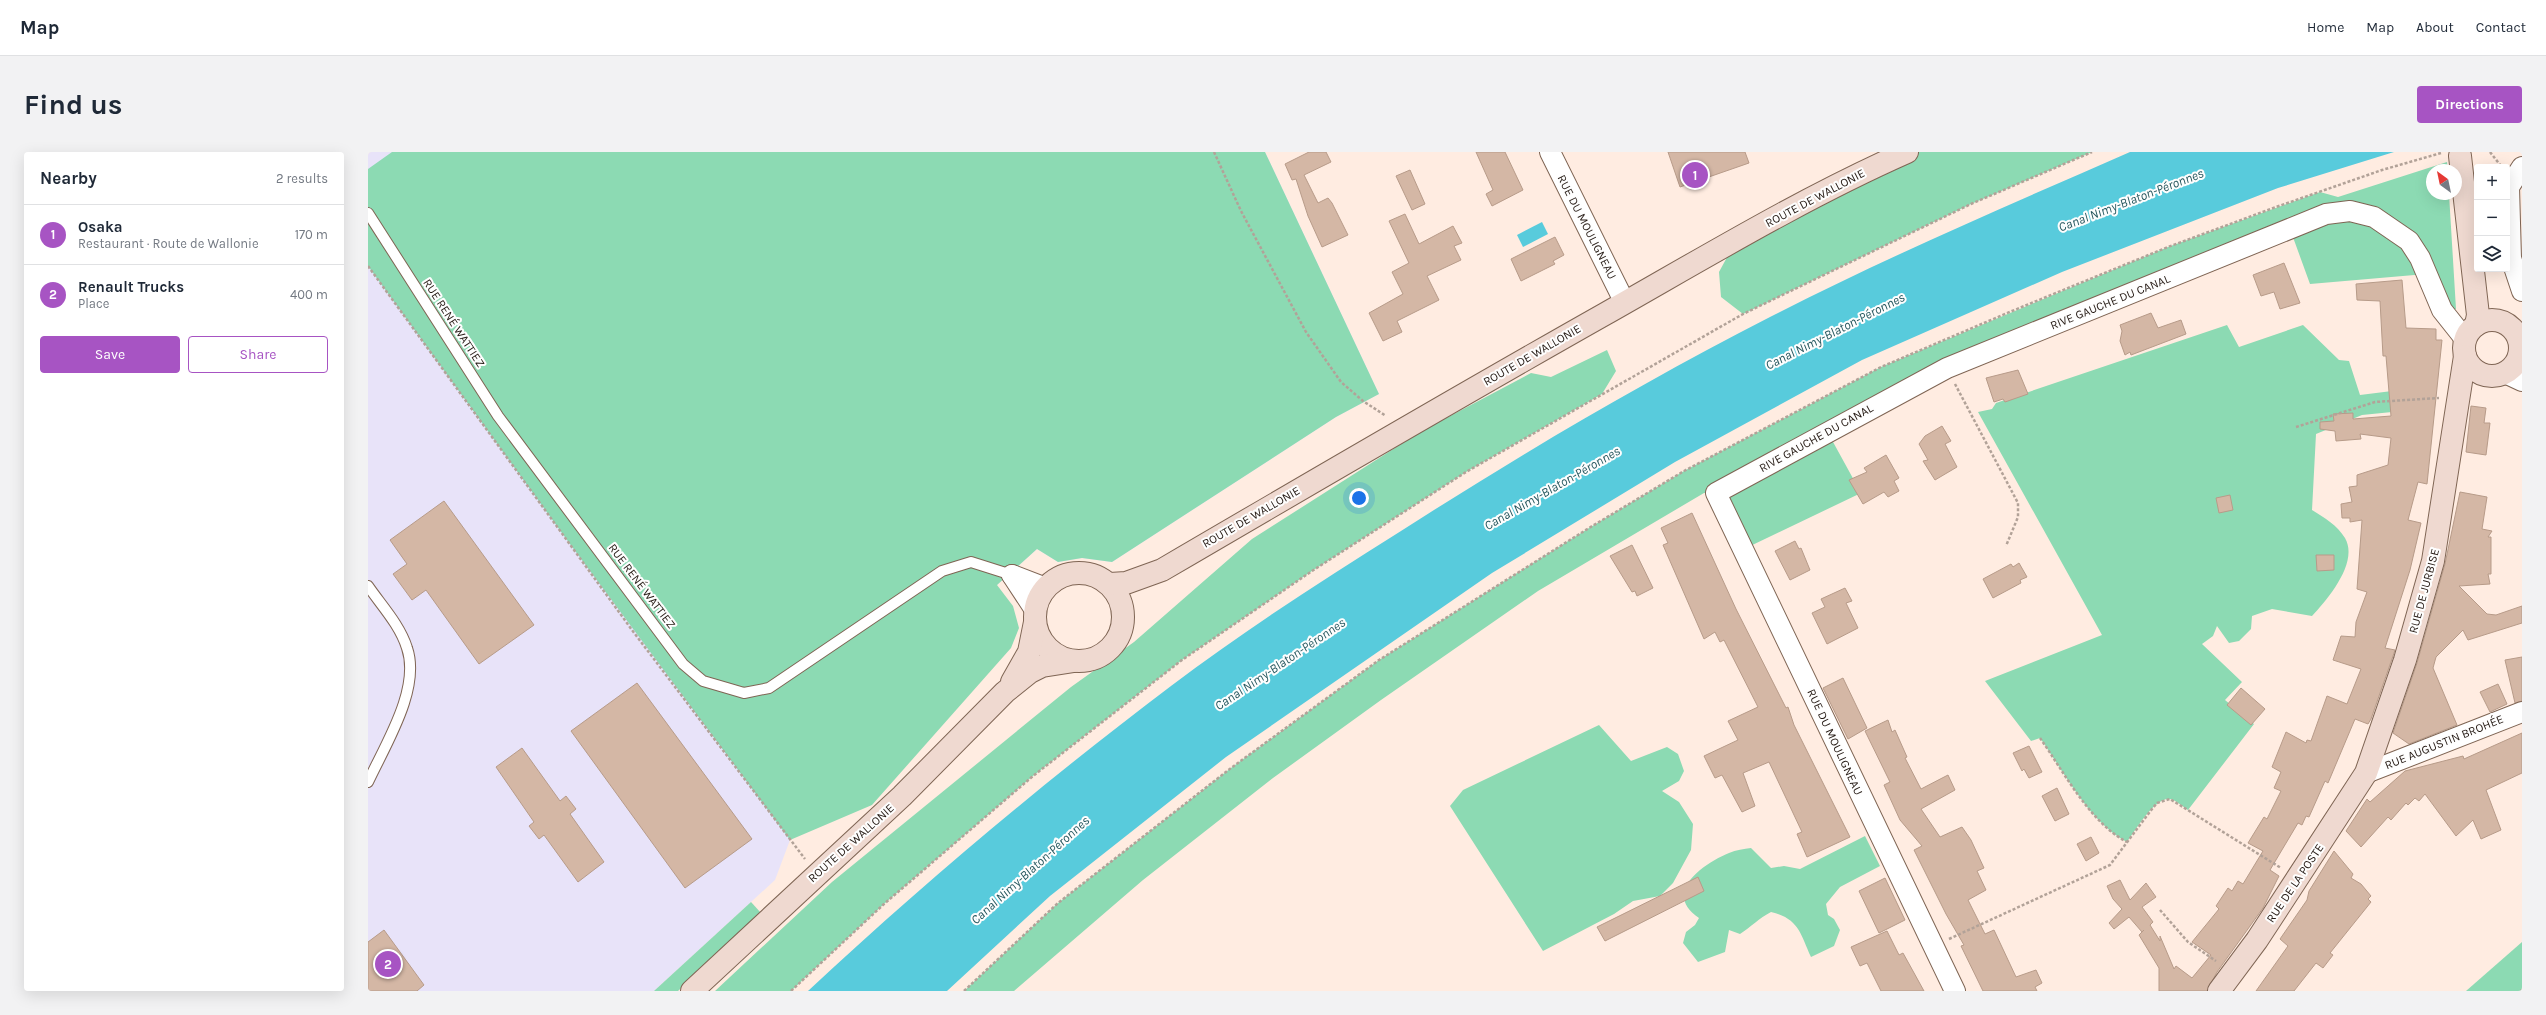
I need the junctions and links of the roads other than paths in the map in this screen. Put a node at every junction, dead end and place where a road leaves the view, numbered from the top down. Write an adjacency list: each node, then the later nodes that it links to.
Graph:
1 (1550, 152): 8 (street, RUE DU MOULIGNEAU)
2 (1908, 152): 8 (main road, ROUTE DE WALLONIE)
3 (2455, 153): 6 (main road)
4 (2522, 167): 7 (street)
5 (368, 214): 16 (lane, RUE RENÉ WATTIEZ)
6 (2472, 256): 9 (main road); 10 (main road, RUE DE JURBISE)
7 (2522, 291)
8 (1625, 302): 15 (main road, ROUTE DE WALLONIE)
9 (2510, 325): 10 (main road); 11 (main road)
10 (2469, 340): 12 (main road); 13 (main road, RUE DE JURBISE); 14 (street, RIVE GAUCHE DU CANAL)
11 (2522, 344): 12 (main road)
12 (2507, 377): 13 (main road)
13 (2459, 404): 25 (main road, RUE DE JURBISE)
14 (1716, 493): 28 (street, RUE DU MOULIGNEAU)
15 (1162, 570): 17 (main road); 21 (main road)
16 (1012, 575): 19 (street); 20 (street)
17 (1110, 584): 19 (main road); 21 (main road)
18 (368, 586): 26 (lane)
19 (1046, 588): 20 (main road)
20 (1035, 616): 22 (main road); 23 (main road)
21 (1123, 623): 22 (main road)
22 (1074, 661): 23 (main road)
23 (1006, 692): 27 (main road, ROUTE DE WALLONIE)
24 (2522, 712): 25 (street, RUE AUGUSTIN BROHÉE)
25 (2366, 773): 29 (main road, RUE DE LA POSTE)
26 (368, 782)
27 (692, 991)
28 (1955, 991)
29 (2219, 991)

